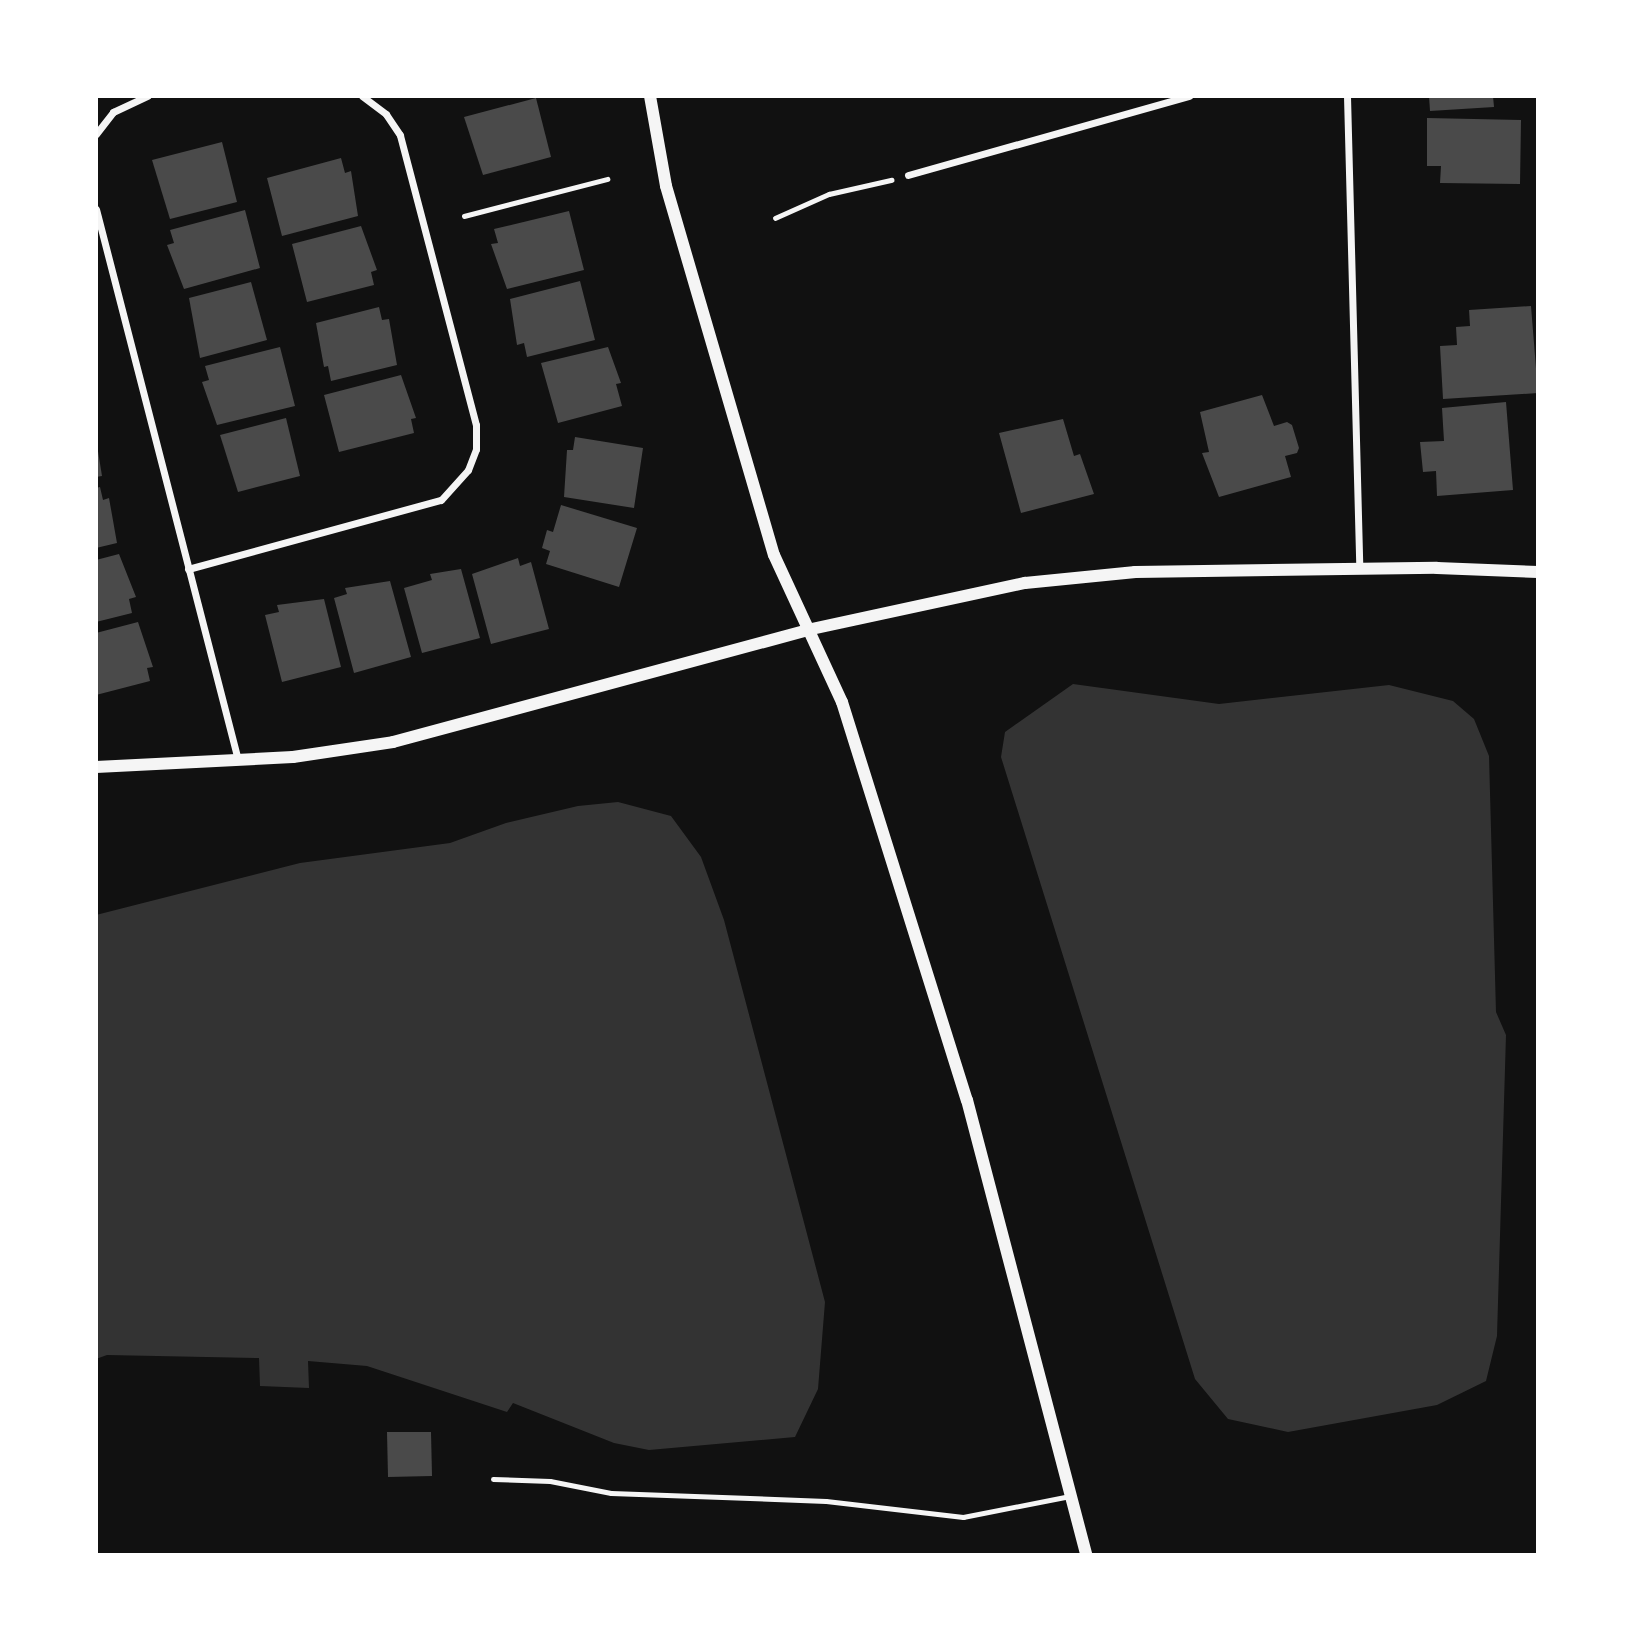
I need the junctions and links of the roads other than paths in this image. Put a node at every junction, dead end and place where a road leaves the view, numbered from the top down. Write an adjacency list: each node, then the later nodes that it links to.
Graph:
1 (147, 96): 6 (street)
2 (362, 96): 9 (street)
3 (650, 96): 12 (street)
4 (1189, 96): 7 (street)
5 (1347, 96): 10 (street)
6 (96, 134)
7 (908, 175)
8 (96, 209): 9 (street)
9 (188, 569): 13 (street)
10 (1359, 570): 11 (street); 12 (street)
11 (1538, 572)
12 (807, 630): 13 (street); 16 (street)
13 (238, 761): 14 (street)
14 (96, 767)
15 (493, 1479): 16 (lane)
16 (1072, 1495): 17 (street)
17 (1086, 1555)

